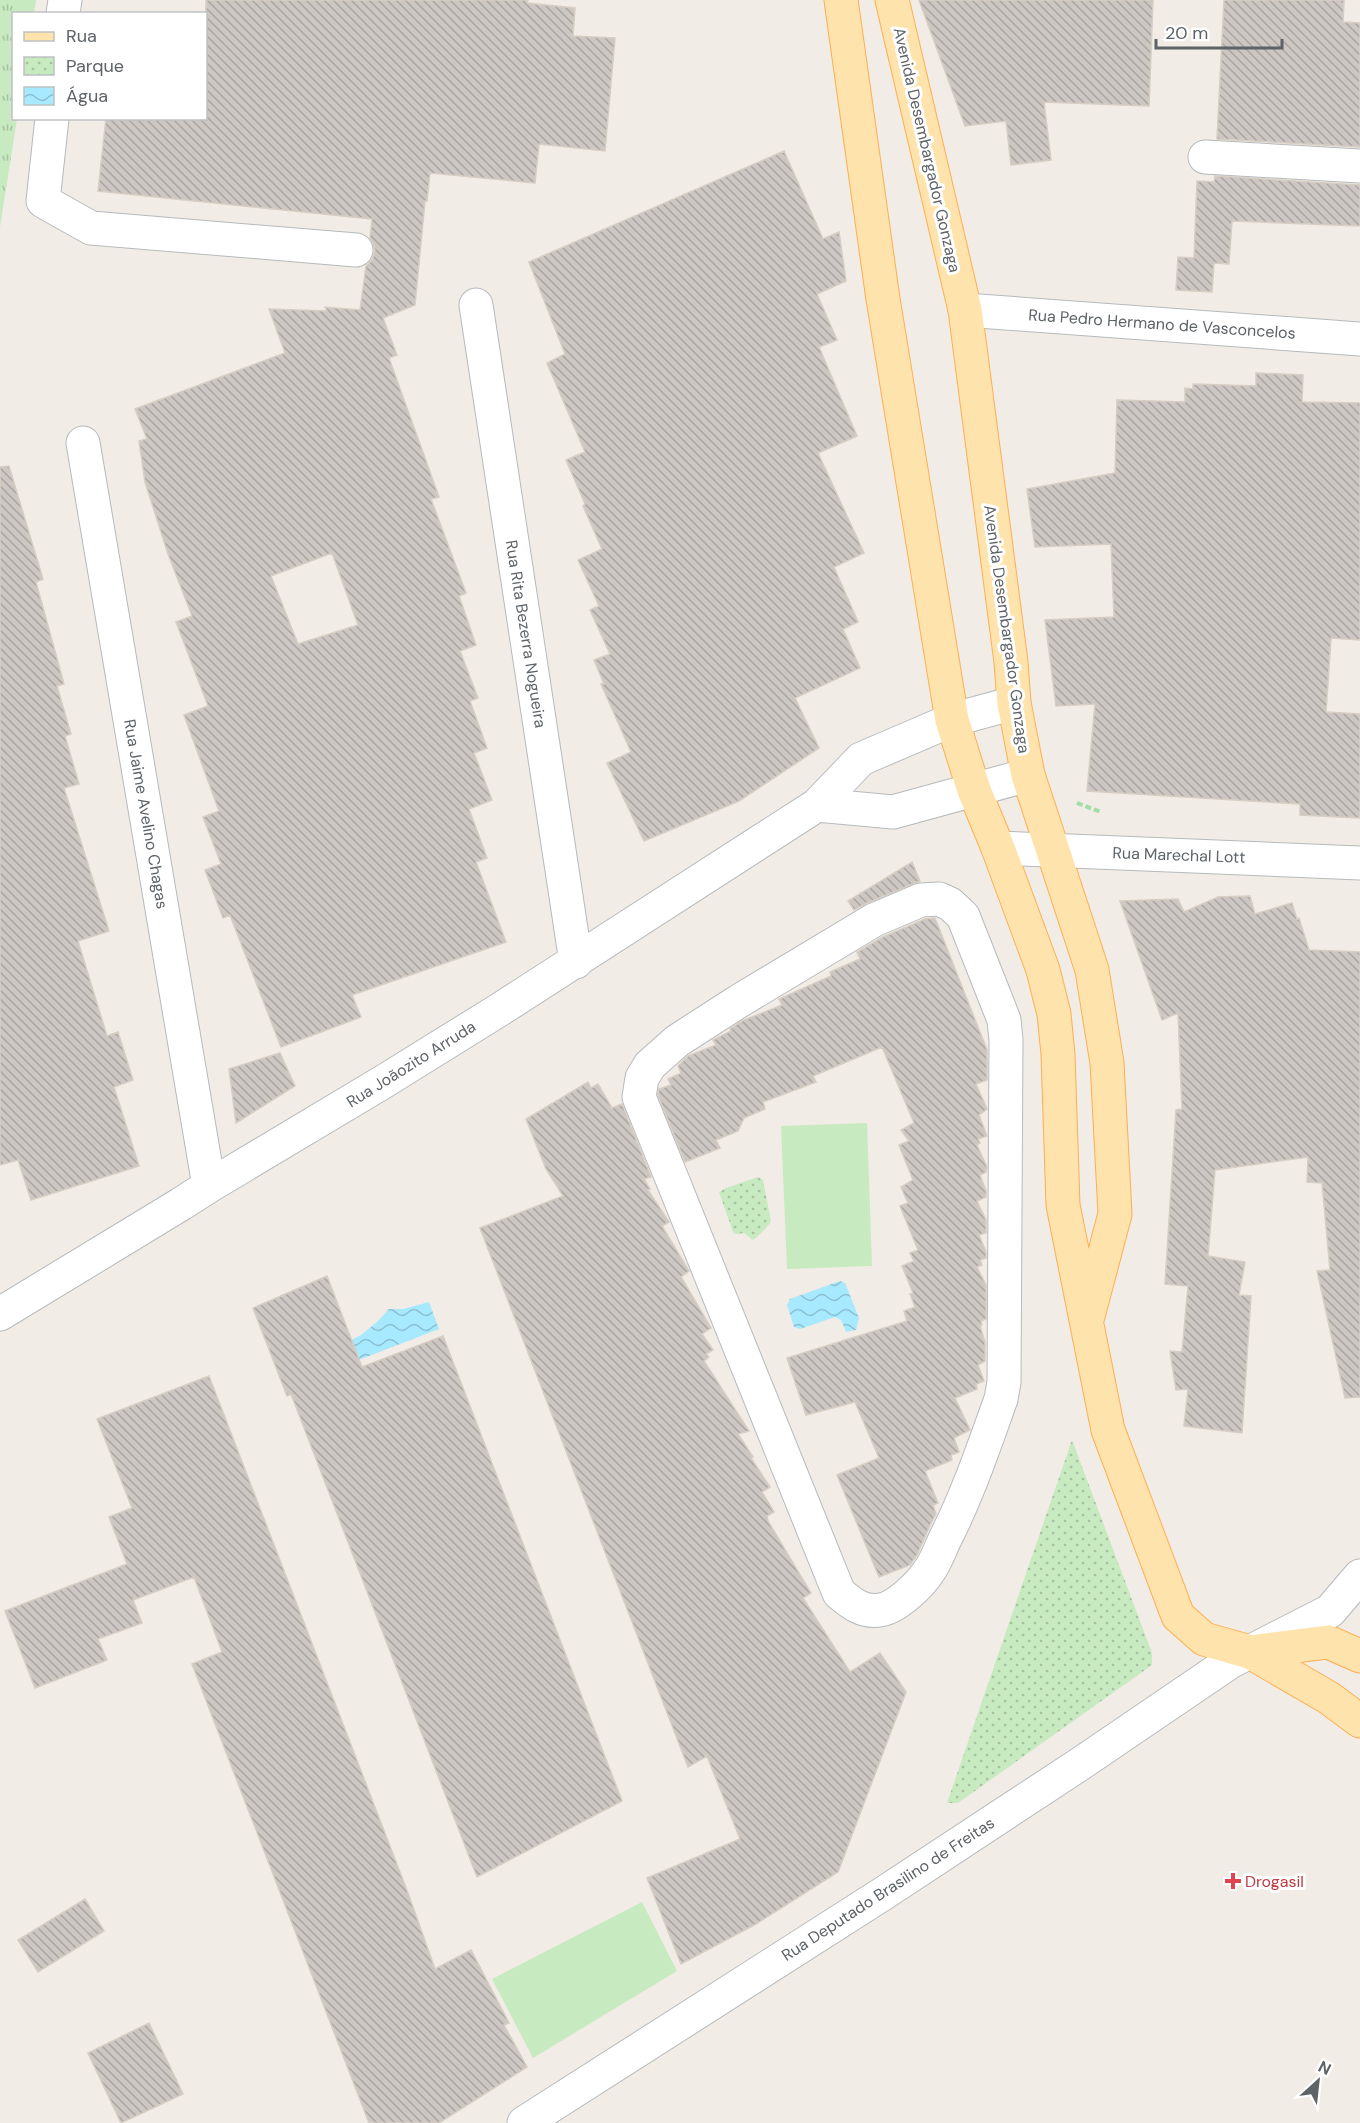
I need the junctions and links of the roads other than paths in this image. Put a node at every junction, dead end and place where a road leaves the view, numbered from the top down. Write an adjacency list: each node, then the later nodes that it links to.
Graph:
1 (841, 0): 12 (main road, Avenida Desembargador Gonzaga)
2 (892, 0): 8 (main road, Avenida Desembargador Gonzaga)
3 (52, 120): 6 (street)
4 (1205, 157): 5 (street)
5 (1360, 166)
6 (356, 250)
7 (476, 306): 20 (street, Rua Rita Bezerra Nogueira)
8 (965, 310): 9 (street, Rua Pedro Hermano de Vasconcelos); 11 (main road, Avenida Desembargador Gonzaga)
9 (1360, 339)
10 (83, 442): 21 (street, Rua Jaime Avelino Chagas)
11 (1014, 703): 12 (street, Rua Joãozito Arruda); 13 (main road, Avenida Desembargador Gonzaga)
12 (952, 720): 14 (main road, Avenida Desembargador Gonzaga); 15 (street, Rua Joãozito Arruda)
13 (1028, 776): 14 (street); 17 (main road, Avenida Desembargador Gonzaga)
14 (974, 790): 15 (street); 16 (main road, Avenida Desembargador Gonzaga)
15 (817, 805): 20 (street, Rua Joãozito Arruda)
16 (998, 848): 17 (street, Rua Marechal Lott); 23 (main road, Avenida Desembargador Gonzaga)
17 (1053, 851): 18 (street, Rua Marechal Lott); 23 (main road, Avenida Desembargador Gonzaga)
18 (1360, 863)
19 (874, 920): 19 (street)
20 (576, 962): 21 (street, Rua Joãozito Arruda)
21 (209, 1186): 22 (street, Rua Joãozito Arruda)
22 (0, 1314)
23 (1086, 1323): 25 (main road, Avenida Desembargador Gonzaga)
24 (1360, 1576): 25 (street, Rua Deputado Brasilino de Freitas)
25 (1250, 1652): 26 (main road); 27 (main road); 28 (street, Rua Deputado Brasilino de Freitas)
26 (1360, 1656)
27 (1360, 1721)
28 (524, 2123)

